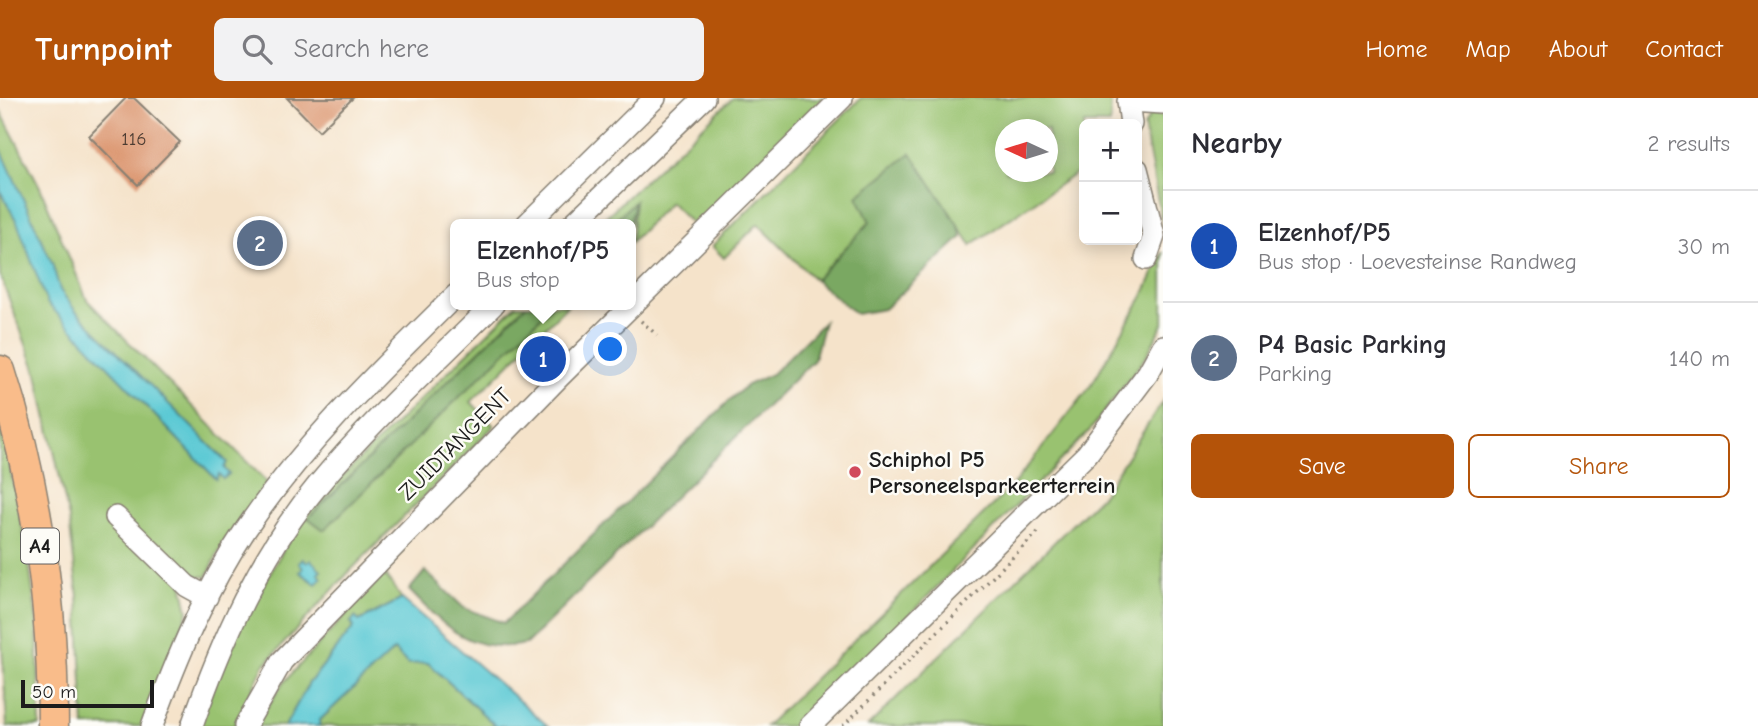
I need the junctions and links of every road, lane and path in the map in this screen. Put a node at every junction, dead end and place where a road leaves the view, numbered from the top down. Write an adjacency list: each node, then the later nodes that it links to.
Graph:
1 (655, 98): 7 (street)
2 (704, 98): 8 (street)
3 (842, 98): 11 (street, ZUIDTANGENT)
4 (1163, 103): 5 (street)
5 (1130, 119)
6 (1138, 182): 9 (street)
7 (532, 219)
8 (578, 219)
9 (1146, 260)
10 (450, 301): 18 (street)
11 (636, 301)
12 (488, 310): 19 (street)
13 (627, 310): 25 (street, ZUIDTANGENT)
14 (641, 321): 15 (path)
15 (657, 335)
16 (1163, 346): 26 (street)
17 (0, 371): 22 (highway, A4)
18 (292, 466): 19 (street); 21 (street)
19 (317, 486): 24 (street)
20 (116, 517): 21 (street)
21 (206, 597): 23 (street)
22 (53, 726)
23 (152, 726)
24 (191, 726)
25 (245, 726)
26 (810, 726)

